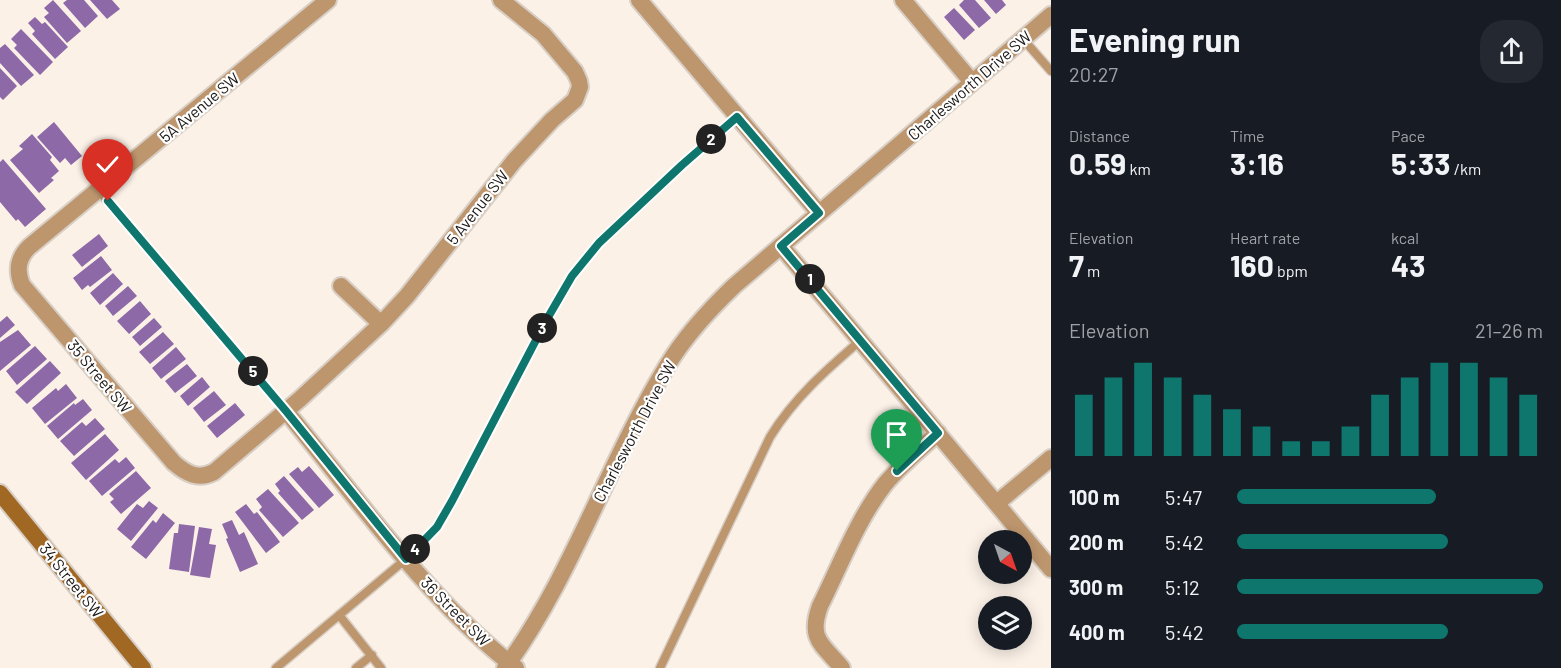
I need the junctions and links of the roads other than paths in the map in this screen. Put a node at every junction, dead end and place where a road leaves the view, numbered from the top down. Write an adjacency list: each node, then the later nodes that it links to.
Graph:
1 (328, 0): 10 (street, 5A Avenue SW)
2 (501, 0): 15 (street, 5 Avenue SW)
3 (639, 0): 9 (street)
4 (903, 0): 8 (street)
5 (1051, 15): 6 (street, Charlesworth Drive SW)
6 (1023, 39): 7 (lane); 8 (street, Charlesworth Drive SW)
7 (1051, 71)
8 (972, 82): 11 (street, Charlesworth Drive SW)
9 (737, 117): 11 (street); 23 (lane)
10 (99, 191): 13 (street, 5A Avenue SW); 17 (lane)
11 (819, 213): 12 (street, Charlesworth Drive SW)
12 (781, 246): 16 (street); 27 (street, Charlesworth Drive SW)
13 (19, 262): 20 (street, 35 Street SW)
14 (340, 286): 15 (street)
15 (381, 324): 17 (street, 5 Avenue SW)
16 (861, 340): 18 (street); 32 (lane)
17 (286, 411): 20 (street, 5 Avenue SW); 23 (street, 36 Street SW)
18 (938, 433): 22 (street); 33 (street)
19 (1051, 458): 22 (street)
20 (198, 477)
21 (0, 493): 29 (main road, 34 Street SW)
22 (997, 503): 24 (street)
23 (406, 559): 25 (lane); 27 (street, 36 Street SW)
24 (1051, 569)
25 (339, 615): 26 (lane); 28 (lane)
26 (372, 655): 30 (lane); 31 (lane)
27 (510, 666)
28 (278, 667)
29 (143, 668)
30 (356, 668)
31 (381, 668)
32 (660, 668)
33 (842, 668)

